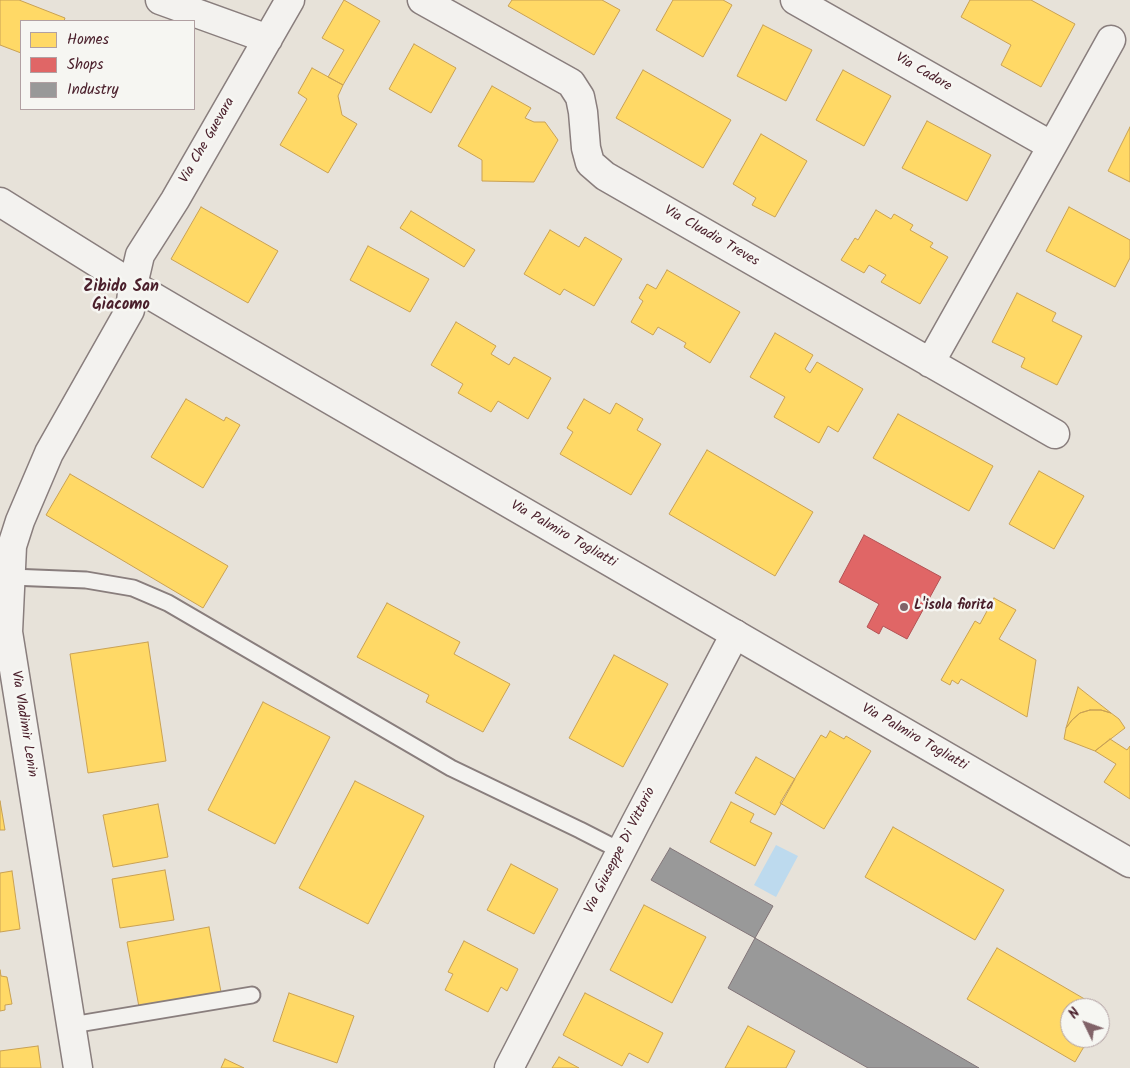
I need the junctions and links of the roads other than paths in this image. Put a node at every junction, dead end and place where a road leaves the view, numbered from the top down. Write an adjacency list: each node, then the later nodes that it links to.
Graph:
1 (160, 0): 5 (street)
2 (290, 0): 5 (street, Via Che Guevara)
3 (422, 0): 10 (street, Via Cluadio Treves)
4 (795, 0): 7 (street, Via Cadore)
5 (268, 39): 9 (street, Via Che Guevara)
6 (1111, 40): 7 (street)
7 (1052, 146): 10 (street)
8 (0, 202): 9 (street, Via Palmiro Togliatti)
9 (133, 285): 12 (street, Via Vladimir Lenin); 13 (street, Via Palmiro Togliatti)
10 (930, 363): 11 (street, Via Cluadio Treves)
11 (1056, 434)
12 (11, 577): 14 (lane); 17 (street, Via Vladimir Lenin)
13 (735, 634): 14 (street, Via Giuseppe Di Vittorio); 15 (street, Via Palmiro Togliatti)
14 (621, 851): 19 (street, Via Giuseppe Di Vittorio)
15 (1130, 863)
16 (252, 995): 17 (lane)
17 (72, 1025): 18 (street, Via Vladimir Lenin)
18 (78, 1068)
19 (510, 1068)

